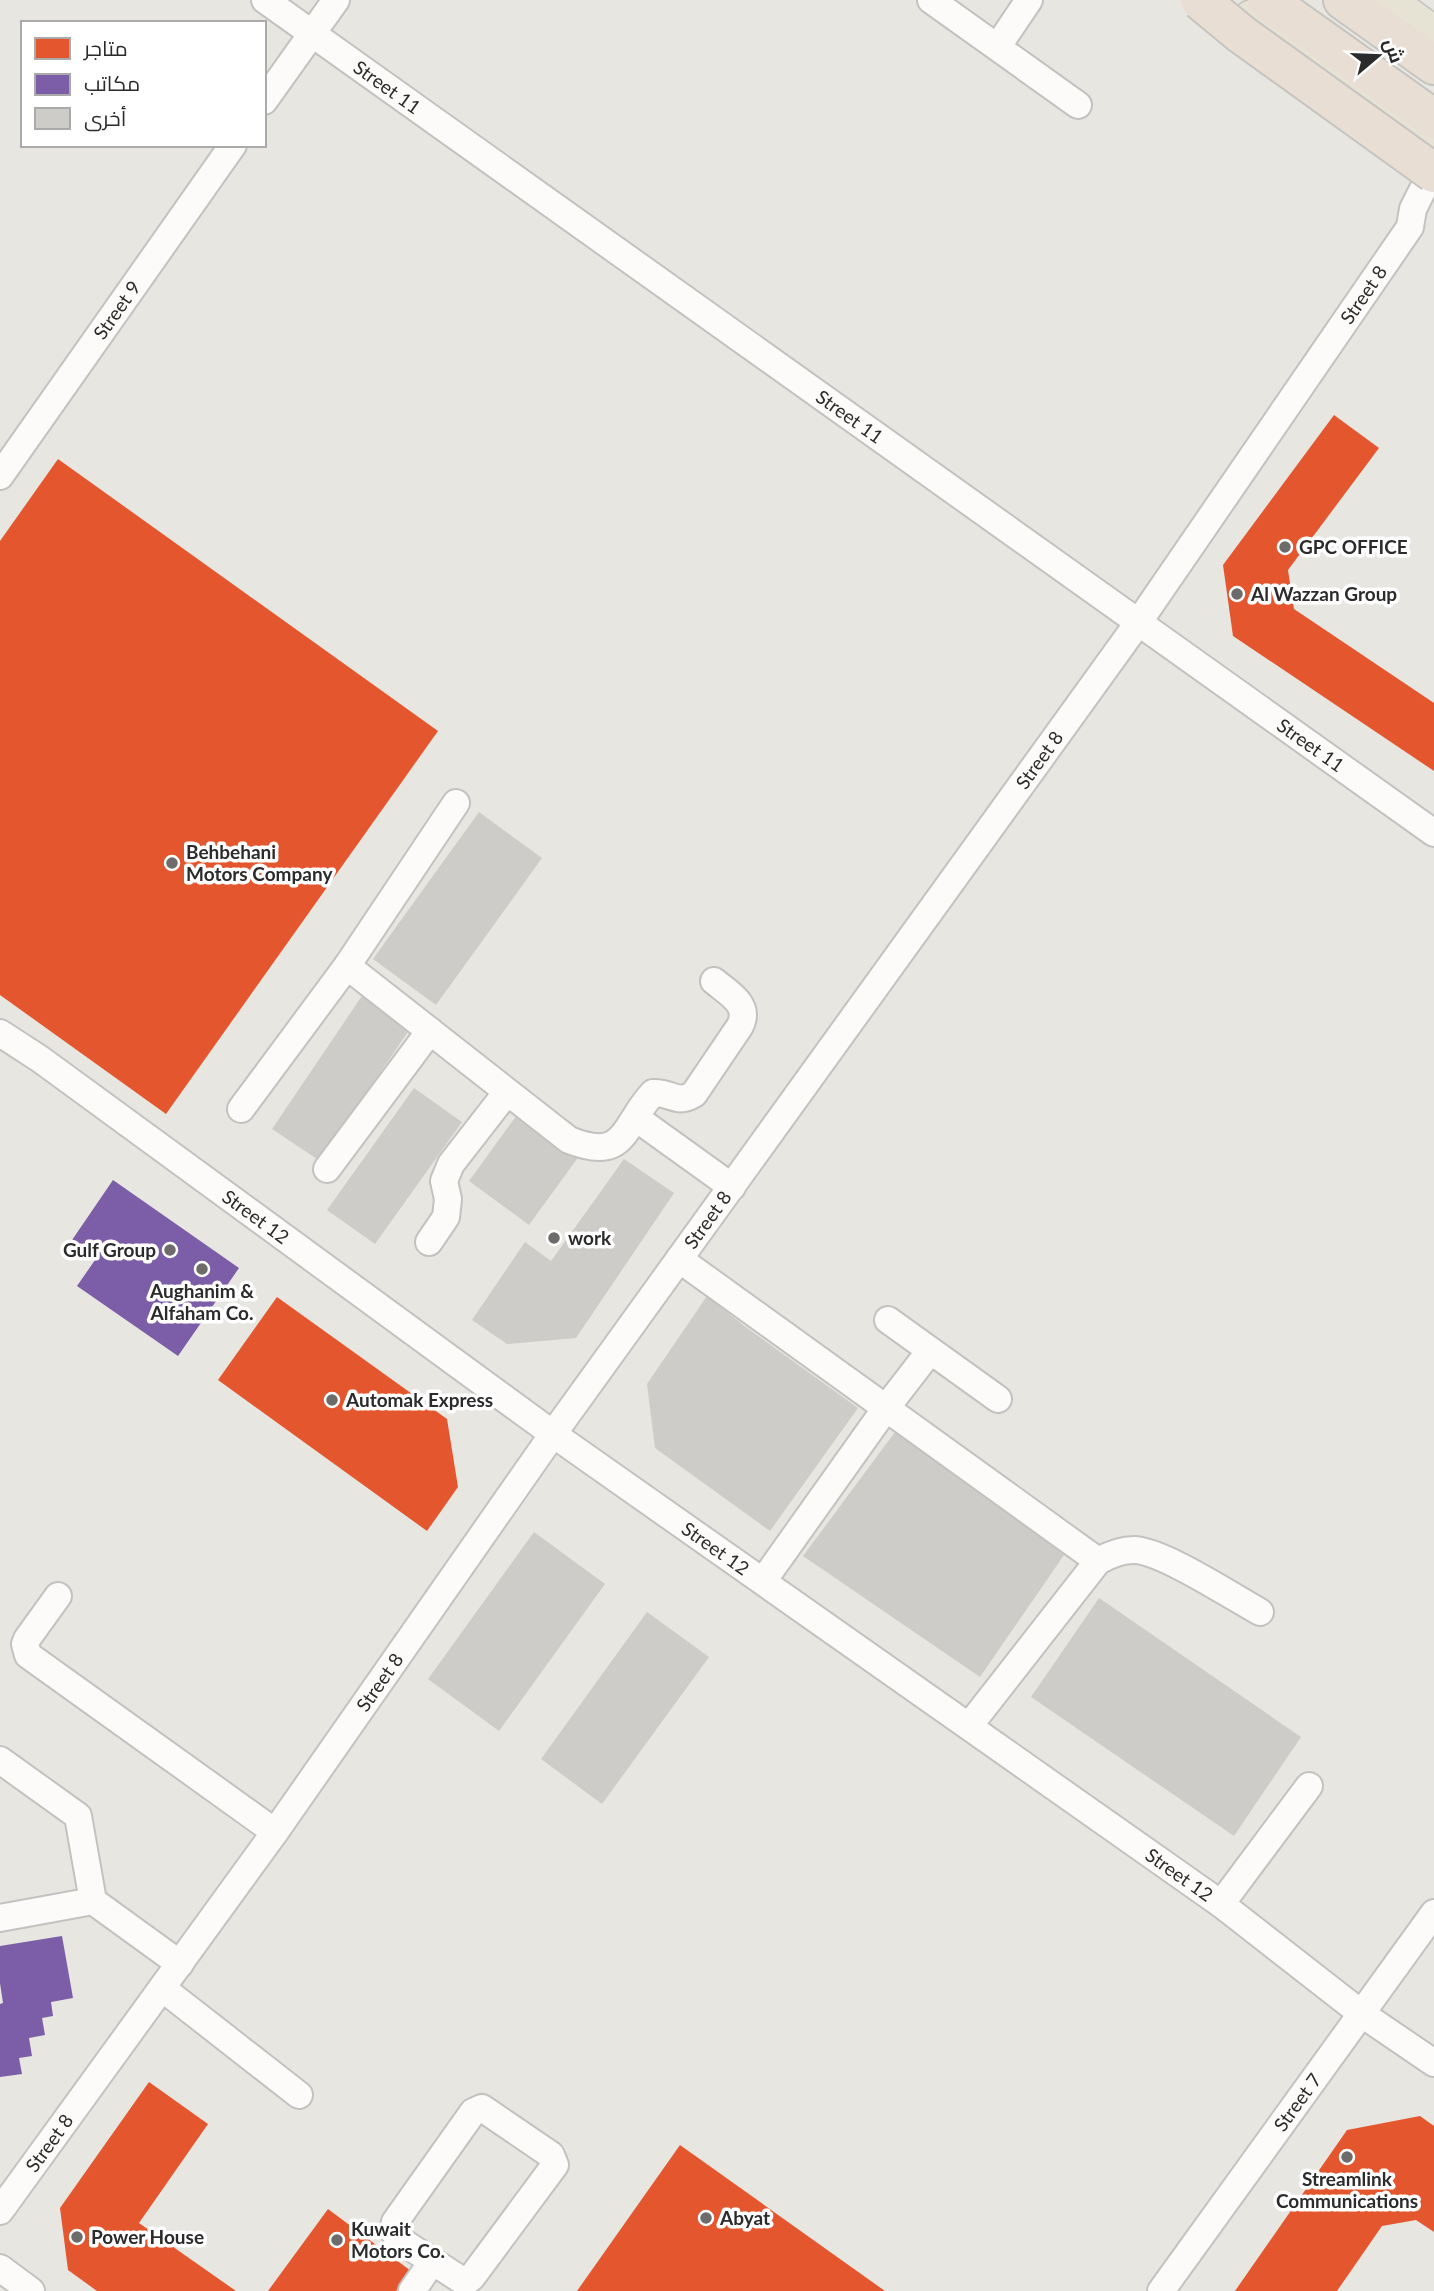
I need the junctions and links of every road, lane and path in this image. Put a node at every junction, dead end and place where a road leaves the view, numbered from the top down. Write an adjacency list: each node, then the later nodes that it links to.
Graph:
1 (265, 0): 10 (street, Street 11)
2 (336, 0): 10 (street)
3 (1029, 0): 12 (street)
4 (1200, 0): 19 (highway, bridge)
5 (1225, 0): 18 (main road)
6 (1267, 0): 16 (highway)
7 (1343, 0): 13 (highway)
8 (1387, 0): 11 (main road)
9 (938, 2): 12 (street)
10 (312, 34): 14 (street); 23 (street, Street 11)
11 (1434, 34)
12 (998, 47): 15 (street)
13 (1434, 65)
14 (266, 98)
15 (1078, 105)
16 (1434, 119)
17 (232, 147): 22 (street, Street 9)
18 (1434, 147)
19 (1434, 170): 21 (street, Street 8)
20 (1434, 208): 21 (street, Street 8)
21 (1410, 227): 23 (street, Street 8)
22 (0, 476)
23 (1138, 623): 25 (street, Street 11); 34 (street, Street 8)
24 (456, 803): 26 (street)
25 (1434, 833)
26 (347, 966): 28 (street); 31 (street)
27 (713, 981): 32 (street)
28 (430, 1031): 30 (street); 33 (street)
29 (0, 1033): 41 (street, Street 12)
30 (508, 1092): 32 (street); 35 (street)
31 (241, 1109)
32 (636, 1118): 34 (street)
33 (327, 1169)
34 (732, 1187): 36 (street, Street 8)
35 (429, 1242)
36 (679, 1259): 40 (street); 41 (street, Street 8)
37 (888, 1320): 38 (street)
38 (930, 1351): 39 (street); 40 (street)
39 (998, 1399)
40 (886, 1408): 42 (street); 43 (street)
41 (553, 1434): 43 (street, Street 12); 49 (street, Street 8)
42 (1098, 1561): 45 (street); 46 (street)
43 (763, 1581): 46 (street, Street 12)
44 (58, 1596): 49 (street)
45 (1260, 1612)
46 (969, 1726): 51 (street, Street 12)
47 (0, 1760): 50 (street)
48 (1309, 1786): 51 (street)
49 (275, 1832): 54 (street, Street 8)
50 (93, 1901): 53 (street); 54 (street)
51 (1221, 1904): 56 (street, Street 12)
52 (1434, 1913): 56 (street, Street 7)
53 (0, 1918)
54 (180, 1964): 55 (street, Street 8)
55 (162, 1989): 58 (street); 59 (street, Street 8)
56 (1362, 2014): 57 (street, Street 12); 64 (street, Street 7)
57 (1434, 2063)
58 (299, 2095)
59 (0, 2211)
60 (432, 2262): 60 (street); 63 (street)
61 (0, 2268): 62 (street)
62 (32, 2291)
63 (412, 2291)
64 (1161, 2291)

